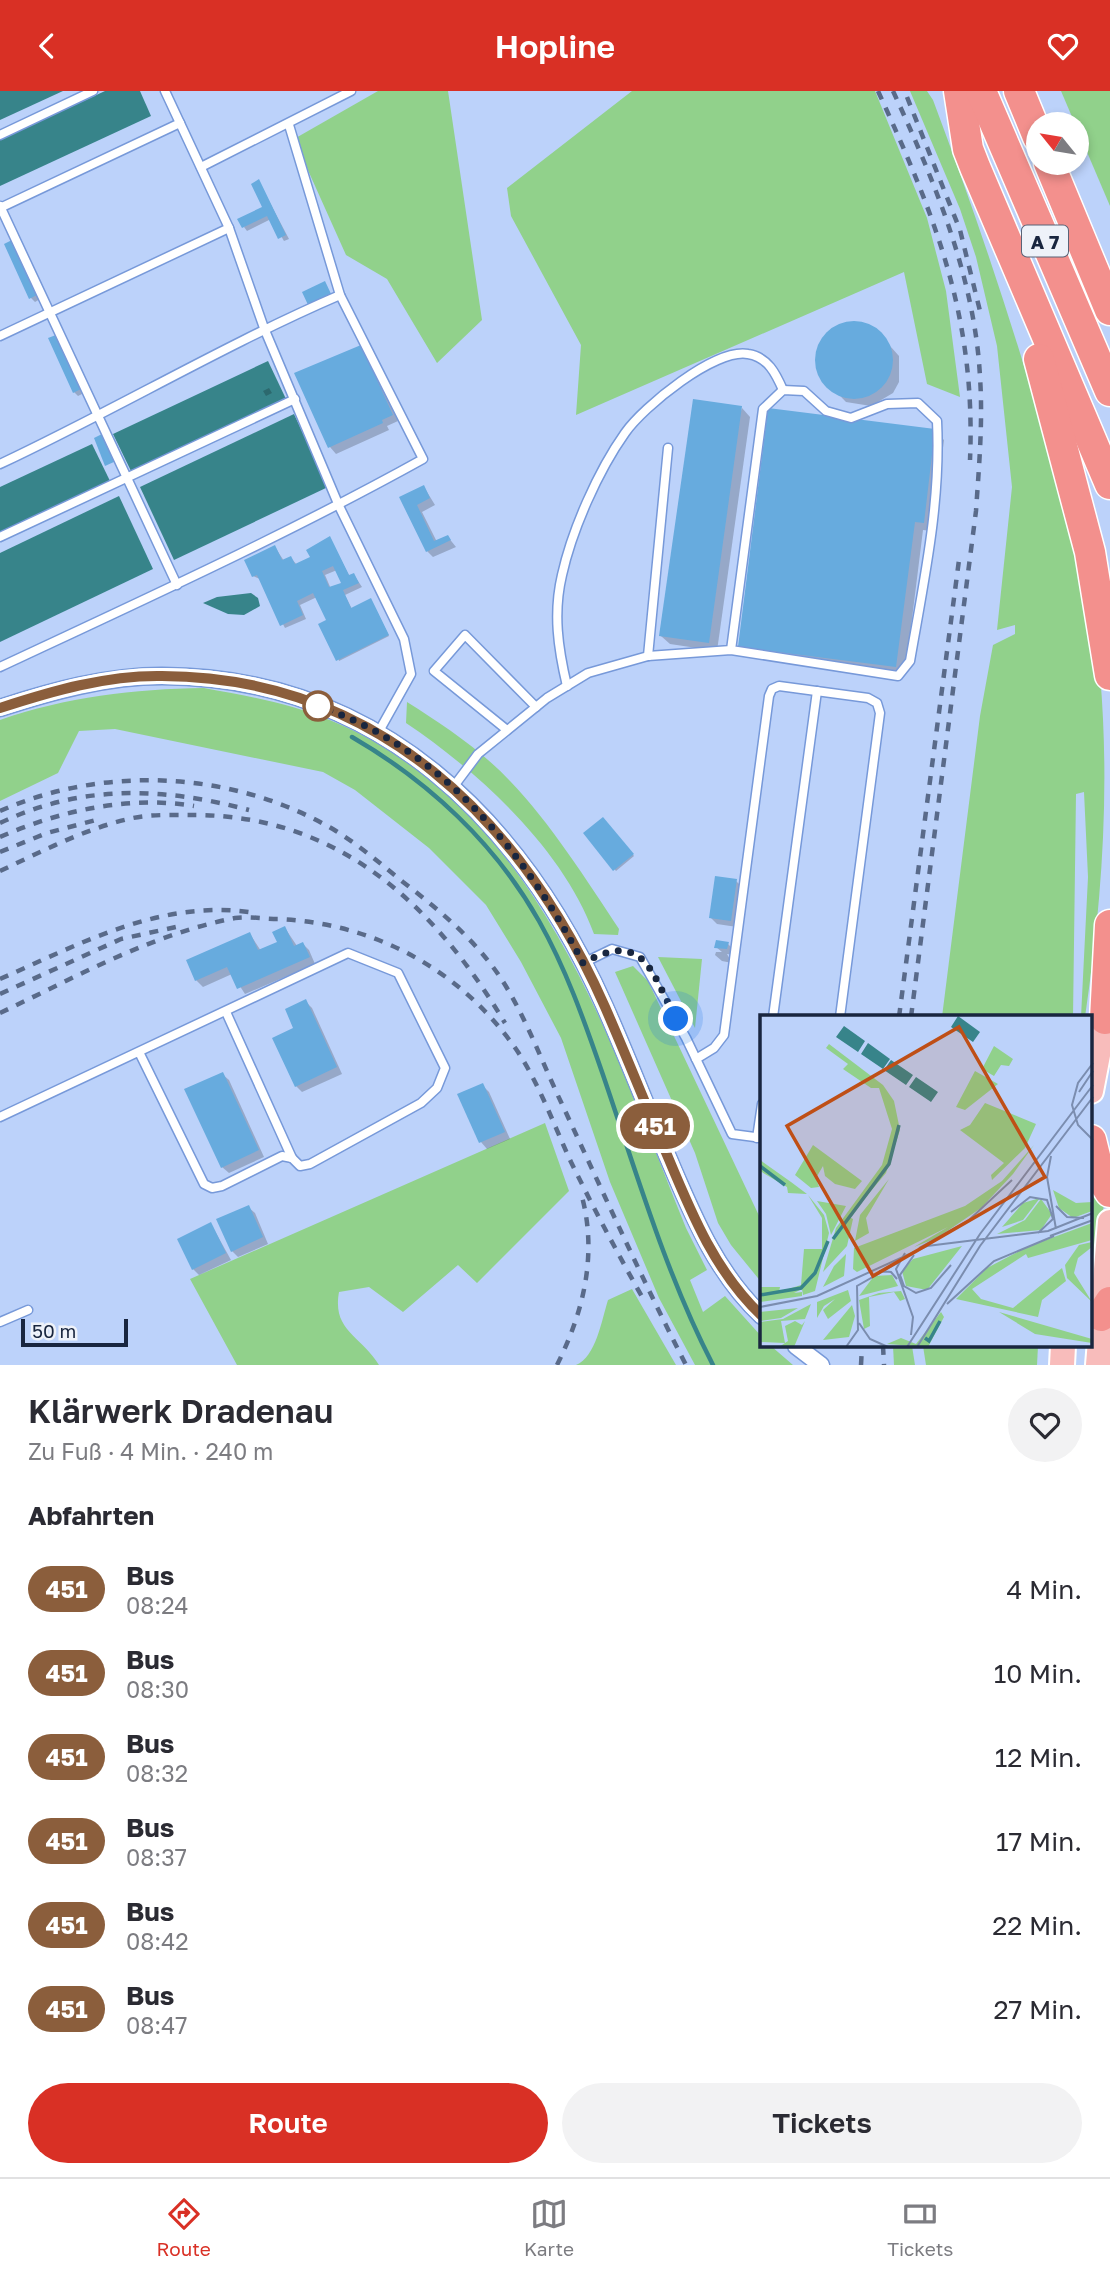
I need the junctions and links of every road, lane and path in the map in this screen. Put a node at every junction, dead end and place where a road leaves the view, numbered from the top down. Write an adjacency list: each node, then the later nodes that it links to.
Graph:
1 (93, 91): 12 (lane)
2 (165, 91): 10 (lane)
3 (351, 91): 11 (lane)
4 (959, 91): 19 (highway)
5 (981, 91): 26 (highway, A 7)
6 (1019, 91): 8 (highway)
7 (1035, 91): 9 (highway)
8 (1028, 112)
9 (1044, 112)
10 (180, 123): 13 (lane); 16 (lane)
11 (289, 125): 13 (lane); 20 (lane)
12 (0, 135)
13 (201, 167): 17 (lane)
14 (1054, 175): 21 (highway, A 7)
15 (1070, 175): 18 (highway, A 7)
16 (0, 207): 22 (lane)
17 (229, 228): 22 (lane); 23 (lane)
18 (1110, 269)
19 (1024, 286): 32 (highway); 39 (highway)
20 (340, 295): 23 (lane); 33 (lane)
21 (1110, 310)
22 (50, 313): 24 (lane); 28 (lane)
23 (264, 328): 27 (lane); 28 (lane)
24 (0, 336)
25 (783, 390): 36 (lane); 36 (lane); 40 (lane)
26 (1110, 391)
27 (295, 399): 31 (lane); 33 (lane)
28 (99, 418): 30 (lane); 31 (lane)
29 (668, 448): 37 (lane)
30 (0, 464)
31 (127, 478): 34 (lane); 35 (lane)
32 (1110, 484)
33 (339, 506): 35 (lane); 45 (lane)
34 (0, 537)
35 (177, 585): 38 (lane)
36 (731, 650): 37 (lane)
37 (648, 656): 40 (lane)
38 (1, 663)
39 (1109, 665)
40 (567, 686): 42 (lane)
41 (817, 691): 51 (lane); 52 (lane); 54 (lane)
42 (536, 707): 44 (lane); 44 (lane)
43 (0, 708): 45 (street)
44 (507, 730): 46 (lane)
45 (378, 733): 46 (street)
46 (454, 786): 48 (street)
47 (1110, 925): 49 (highway)
48 (583, 963): 54 (lane); 64 (street)
49 (1107, 1007): 55 (main road)
50 (226, 1011): 53 (lane); 59 (lane); 59 (lane)
51 (774, 1015)
52 (840, 1015)
53 (139, 1052): 56 (lane); 59 (lane)
54 (696, 1059): 57 (lane)
55 (1092, 1086)
56 (0, 1117)
57 (760, 1138)
58 (1092, 1144): 60 (highway)
59 (292, 1158)
60 (1110, 1192)
61 (1110, 1222): 62 (main road)
62 (1106, 1309): 70 (main road)
63 (28, 1310): 65 (lane)
64 (760, 1314)
65 (0, 1322)
66 (797, 1347): 68 (street)
67 (1063, 1347): 69 (main road)
68 (820, 1364)
69 (1062, 1365)
70 (1098, 1365)

